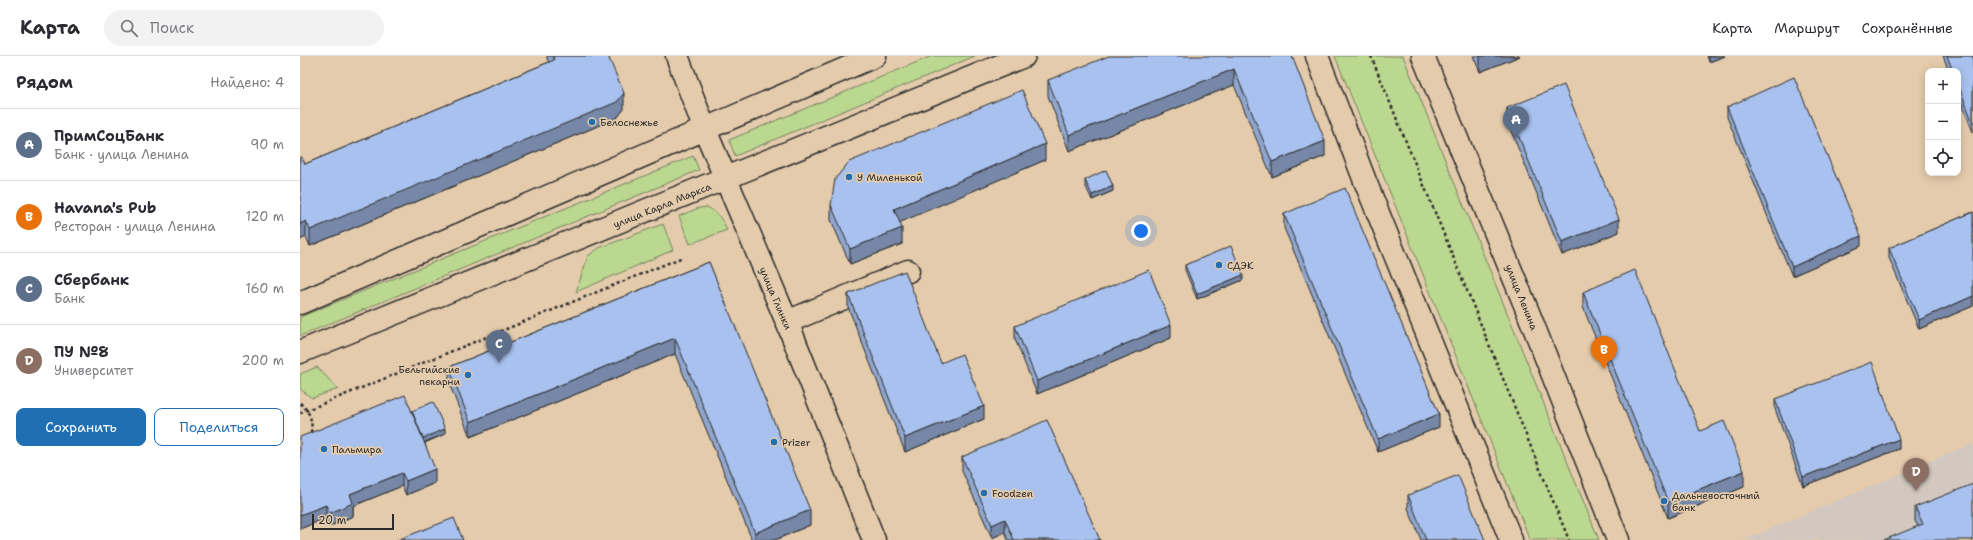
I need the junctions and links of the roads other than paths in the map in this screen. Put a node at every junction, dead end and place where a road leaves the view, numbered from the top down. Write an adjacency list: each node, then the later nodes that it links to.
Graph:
1 (677, 56): 6 (street, улица Глинки)
2 (875, 56): 6 (street)
3 (1024, 56): 7 (street, улица Карла Маркса)
4 (1317, 56): 13 (street)
5 (1423, 56): 14 (street, улица Ленина)
6 (705, 130): 7 (street, улица Глинки); 9 (street)
7 (726, 180): 10 (street, улица Глинки); 11 (street, улица Карла Маркса)
8 (908, 271): 10 (street)
9 (300, 303)
10 (787, 322): 12 (street, улица Глинки)
11 (300, 352)
12 (874, 540)
13 (1511, 540)
14 (1618, 540)

